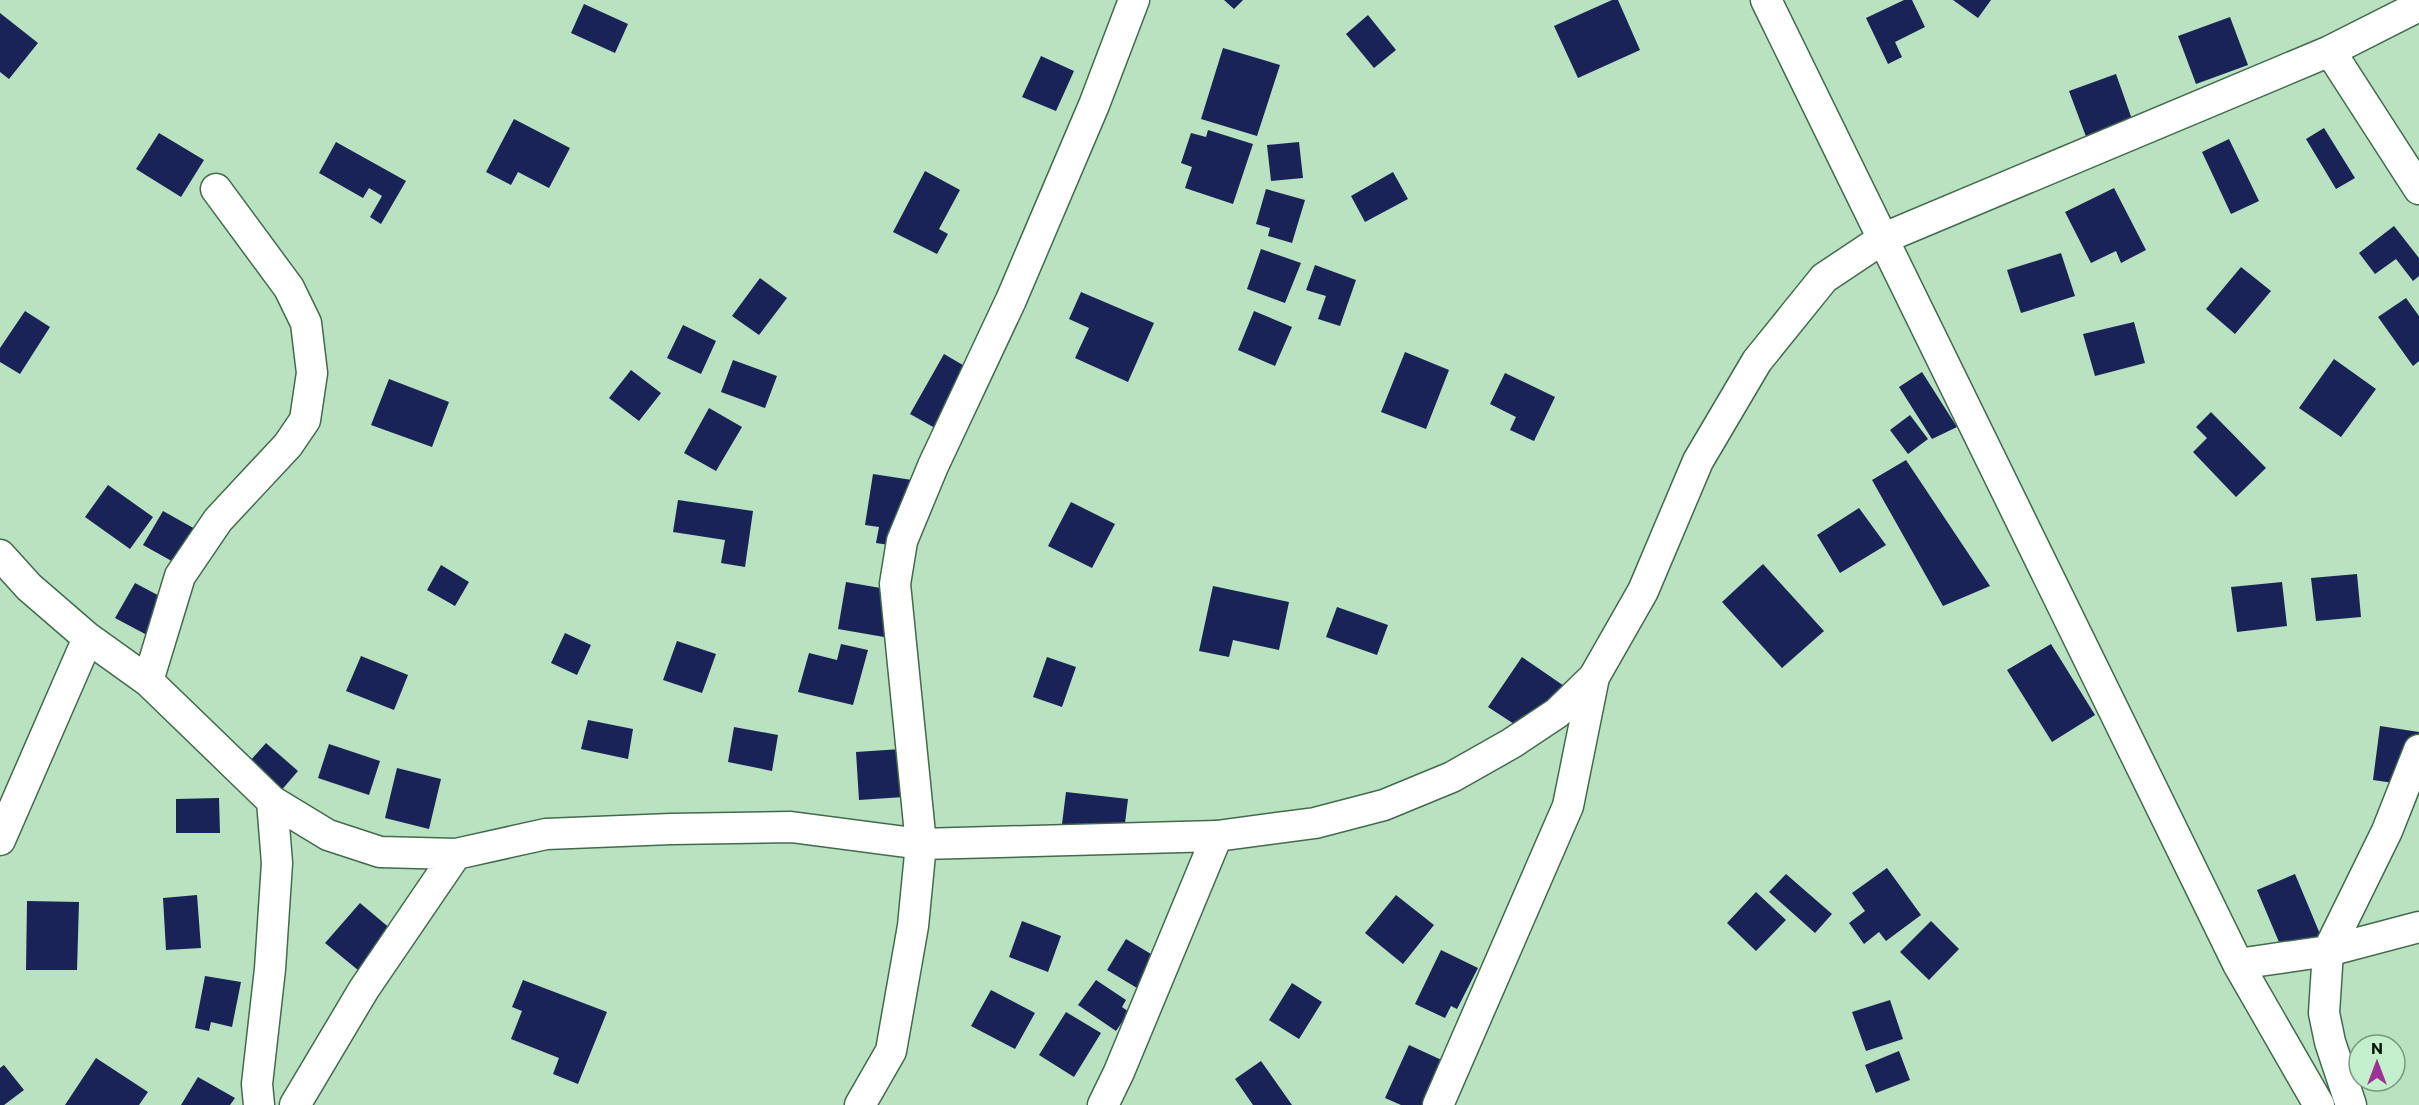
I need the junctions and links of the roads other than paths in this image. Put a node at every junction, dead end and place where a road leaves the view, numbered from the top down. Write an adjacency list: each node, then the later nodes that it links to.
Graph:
1 (1134, 0): 17 (street)
2 (1766, 0): 8 (street)
3 (2419, 6): 4 (street)
4 (2382, 11): 5 (street)
5 (2330, 51): 7 (street); 8 (street)
6 (216, 189): 12 (street)
7 (2419, 189)
8 (1884, 238): 11 (street); 21 (street)
9 (0, 555): 10 (street)
10 (88, 638): 12 (street); 16 (street)
11 (1594, 677): 15 (street); 26 (street)
12 (148, 681): 14 (street)
13 (2419, 750): 20 (street)
14 (272, 801): 18 (street); 22 (street)
15 (1217, 836): 17 (street); 25 (street)
16 (0, 840)
17 (921, 844): 18 (street); 24 (street)
18 (456, 854): 23 (street)
19 (2419, 927): 20 (street)
20 (2328, 951): 21 (street); 28 (street)
21 (2238, 964): 27 (street)
22 (259, 1105)
23 (295, 1105)
24 (860, 1105)
25 (1102, 1105)
26 (1438, 1105)
27 (2319, 1105)
28 (2350, 1105)

